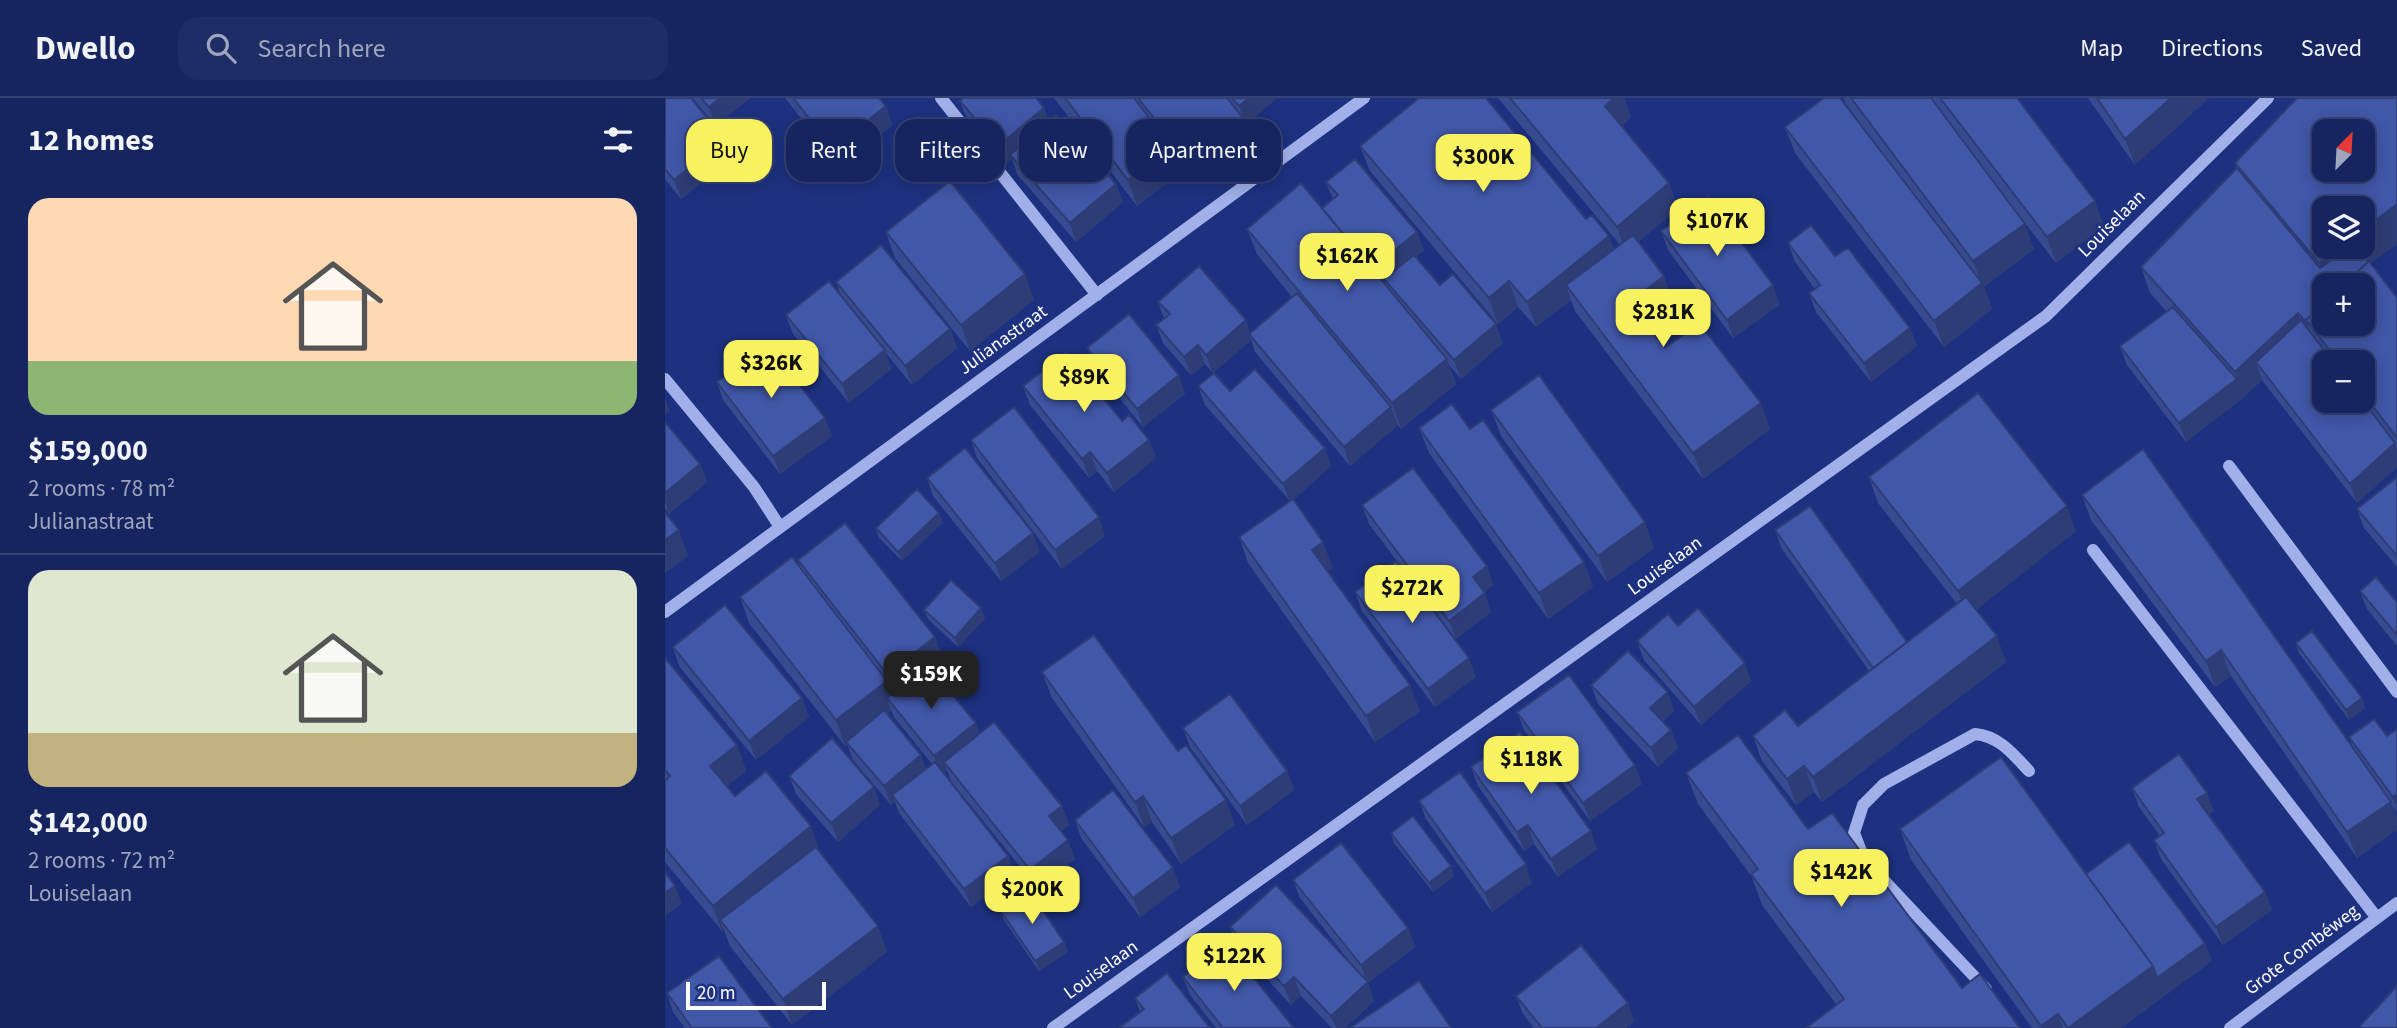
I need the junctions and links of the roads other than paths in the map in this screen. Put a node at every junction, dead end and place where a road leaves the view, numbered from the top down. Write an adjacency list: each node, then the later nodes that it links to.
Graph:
1 (941, 98): 4 (street)
2 (1364, 98): 4 (street, Julianastraat)
3 (2268, 98): 15 (street, Louiselaan)
4 (1097, 295): 7 (street, Julianastraat)
5 (665, 379): 7 (street)
6 (2229, 466): 10 (street)
7 (780, 527): 9 (street, Julianastraat)
8 (2093, 550): 13 (street)
9 (665, 612)
10 (2397, 692)
11 (2029, 771): 14 (street)
12 (2397, 903): 13 (street, Grote Combéweg)
13 (2377, 918): 16 (street, Grote Combéweg)
14 (1996, 1000)
15 (1053, 1028)
16 (2230, 1028)

